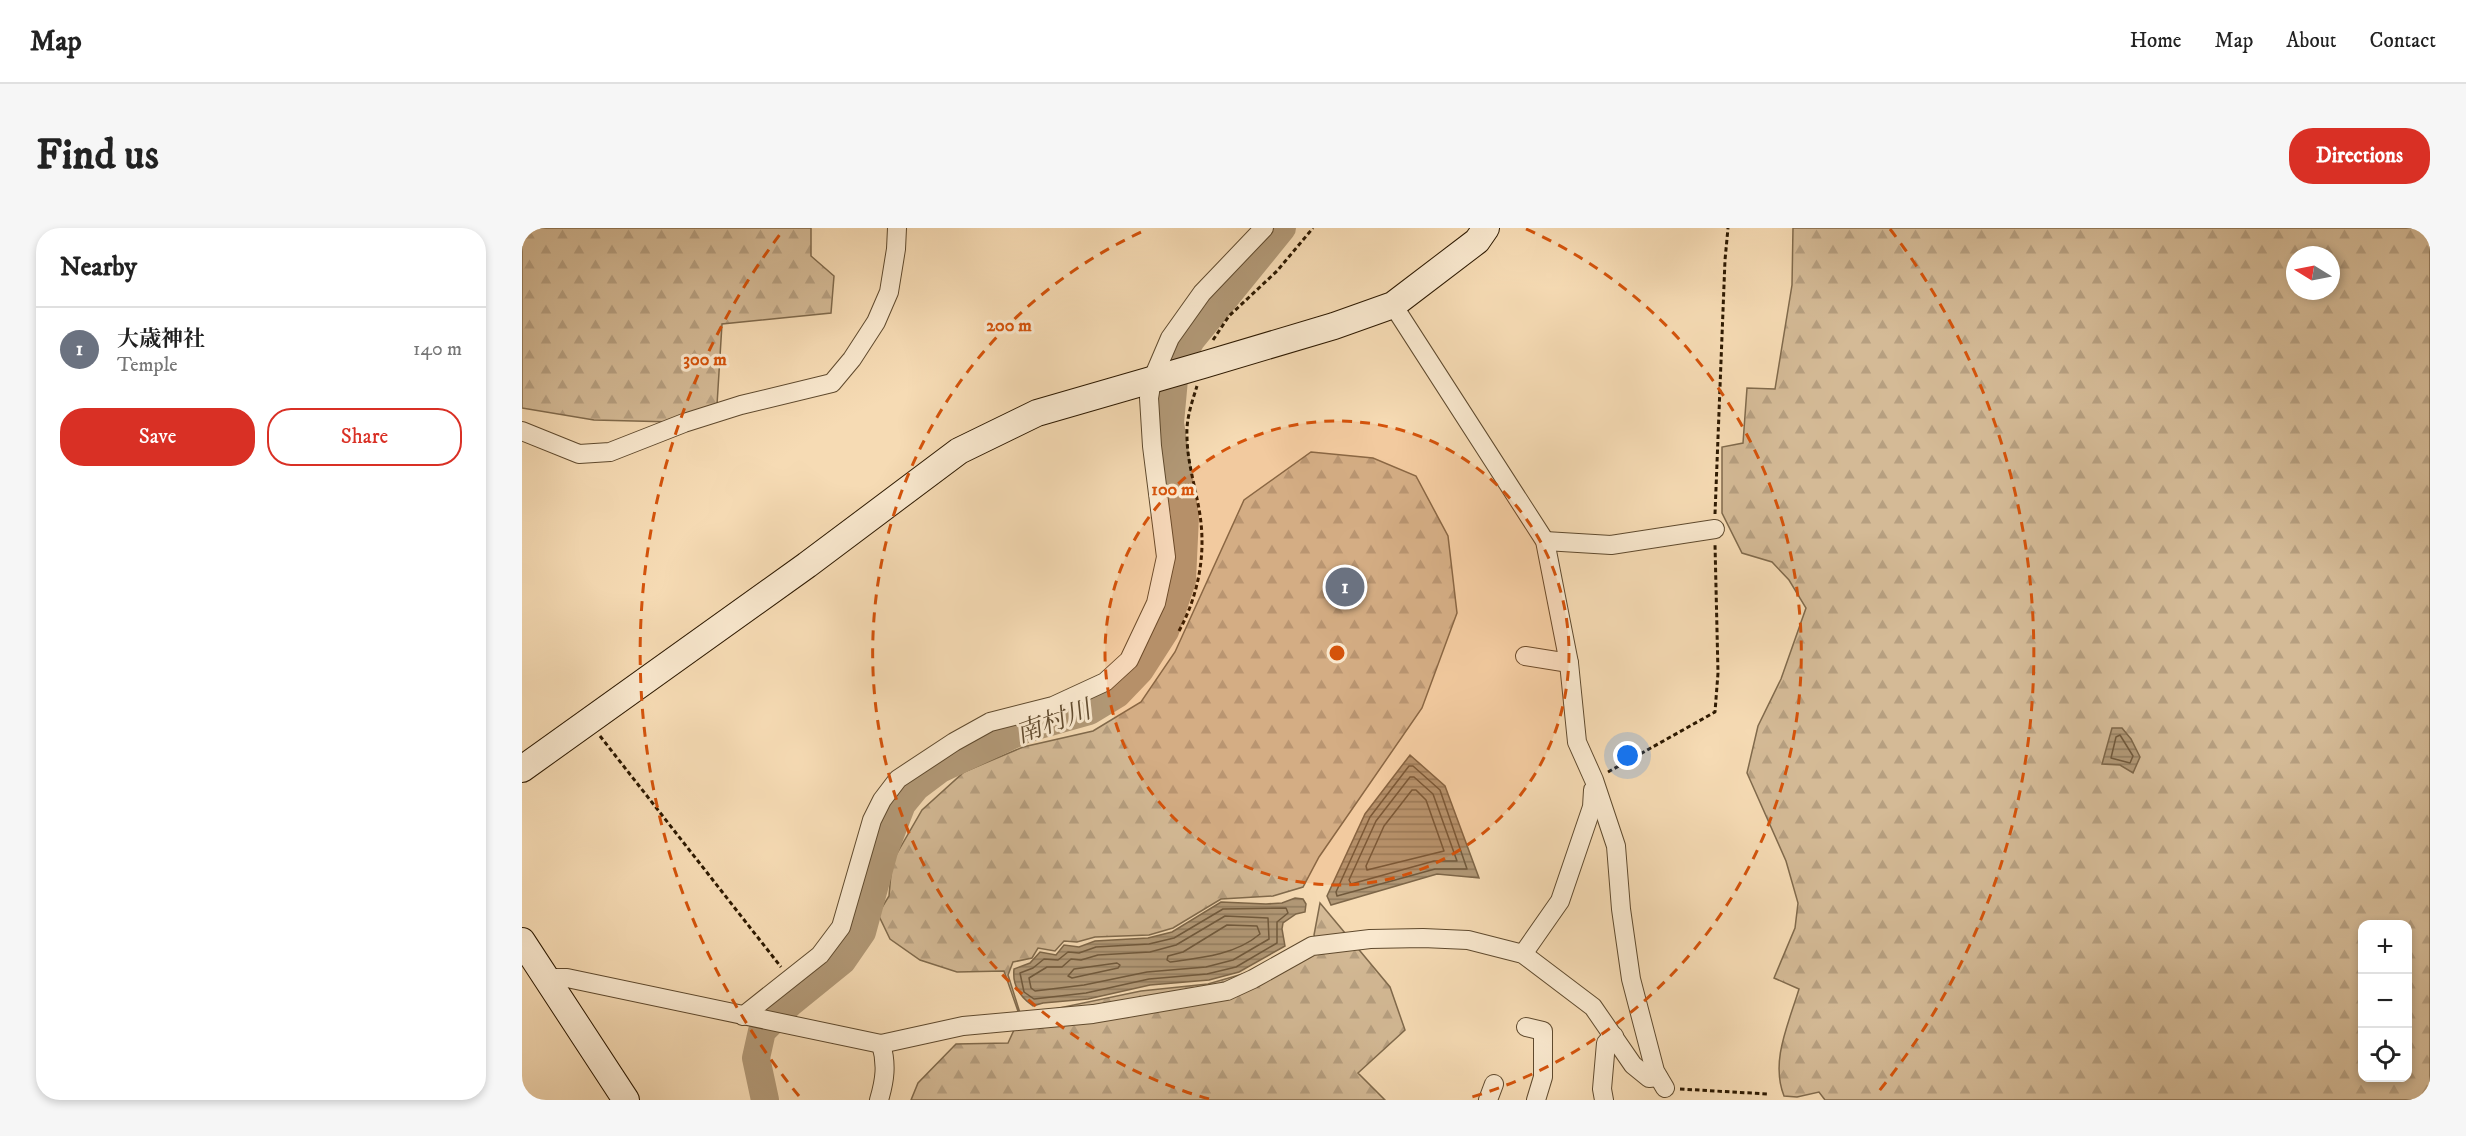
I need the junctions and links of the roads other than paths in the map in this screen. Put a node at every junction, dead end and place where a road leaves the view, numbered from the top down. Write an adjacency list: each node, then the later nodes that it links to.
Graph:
1 (897, 228): 6 (street)
2 (1264, 228): 5 (street)
3 (1486, 228): 4 (street)
4 (1393, 305): 5 (street); 8 (street)
5 (1152, 380): 11 (street); 16 (street)
6 (522, 431)
7 (1715, 529): 8 (street)
8 (1545, 541): 10 (street)
9 (1526, 656): 10 (street)
10 (1569, 663): 12 (street)
11 (522, 769)
12 (1594, 780): 14 (street); 18 (street)
13 (522, 941): 15 (street)
14 (1523, 954): 18 (street); 19 (street)
15 (535, 971): 16 (street); 20 (street)
16 (743, 1016): 19 (street)
17 (1526, 1027): 22 (street)
18 (1614, 1036): 23 (street)
19 (881, 1044): 21 (street)
20 (626, 1100)
21 (879, 1100)
22 (1536, 1100)
23 (1604, 1100)

